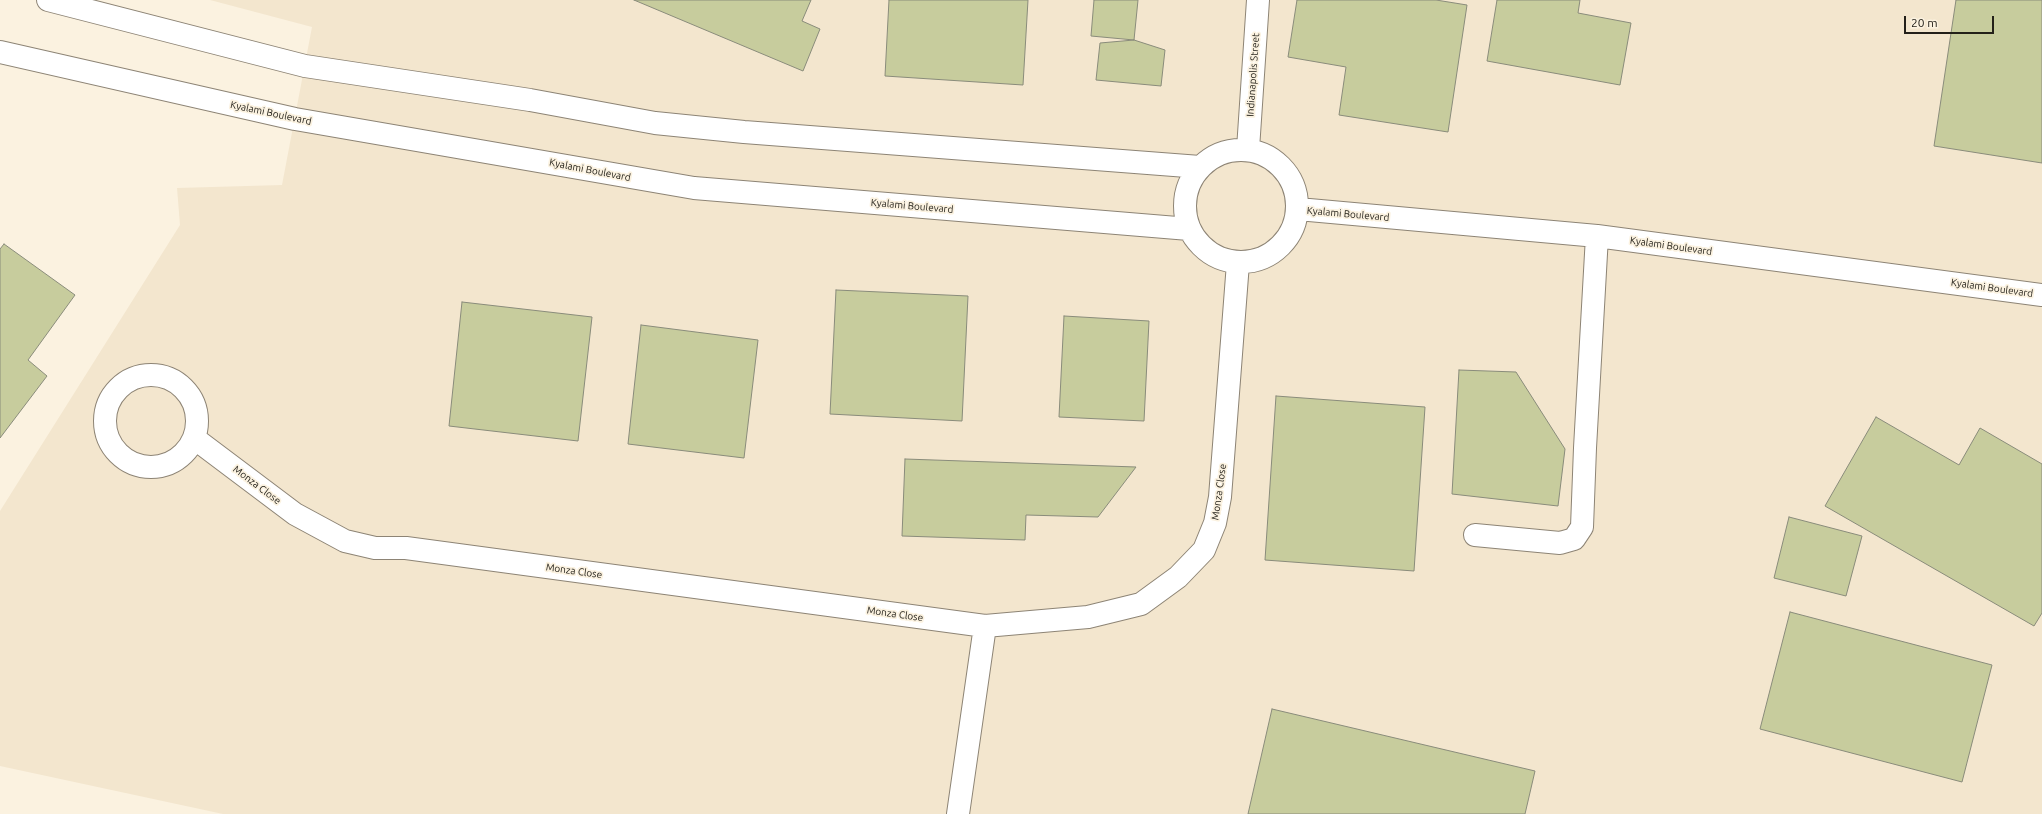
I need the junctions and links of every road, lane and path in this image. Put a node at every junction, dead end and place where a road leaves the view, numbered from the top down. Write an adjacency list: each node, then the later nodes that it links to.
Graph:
1 (48, 0): 5 (street)
2 (1258, 0): 4 (street, Indianapolis Street)
3 (0, 52): 7 (street, Kyalami Boulevard)
4 (1248, 149): 5 (street); 6 (street)
5 (1200, 167): 7 (street)
6 (1298, 209): 8 (street, Kyalami Boulevard); 9 (street)
7 (1189, 229): 9 (street)
8 (1598, 236): 10 (street, Kyalami Boulevard); 12 (street)
9 (1238, 263): 13 (street, Monza Close)
10 (2042, 295)
11 (194, 438): 11 (street); 13 (street, Monza Close)
12 (1475, 535)
13 (985, 626): 14 (street)
14 (958, 814)

